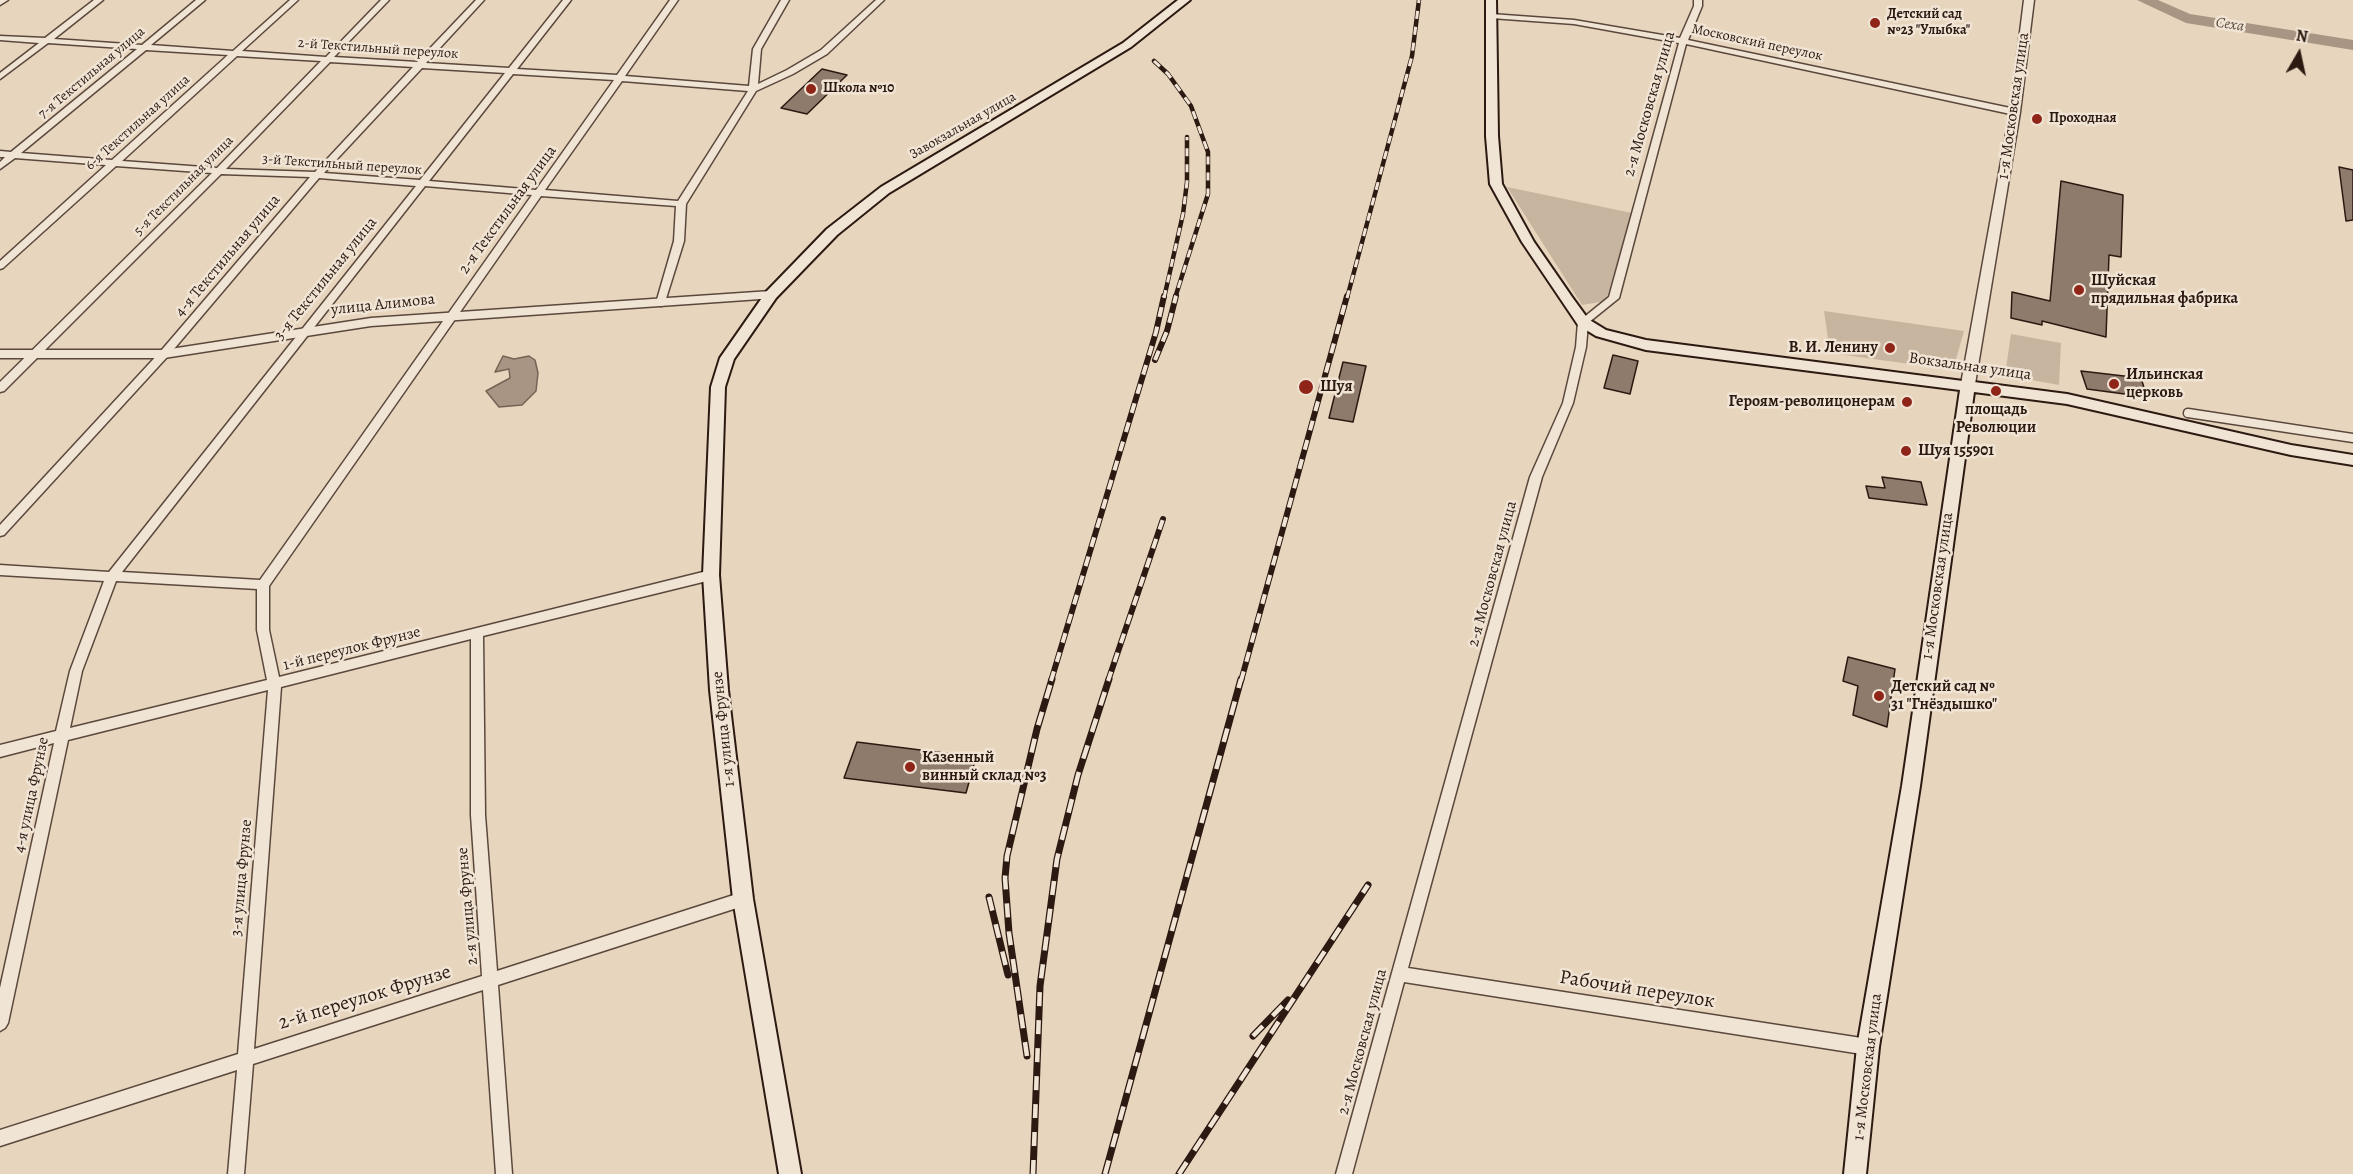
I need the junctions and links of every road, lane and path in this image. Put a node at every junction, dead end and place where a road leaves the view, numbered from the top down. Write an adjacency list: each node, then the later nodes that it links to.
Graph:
1 (4, 0): 16 (street)
2 (99, 0): 19 (street)
3 (201, 0): 21 (street, 7-я Текстильная улица)
4 (294, 0): 22 (street, 6-я Текстильная улица)
5 (385, 0): 23 (street, 5-я Текстильная улица)
6 (480, 0): 24 (street, 4-я Текстильная улица)
7 (567, 0): 25 (street, 3-я Текстильная улица)
8 (674, 0): 27 (street, 2-я Текстильная улица)
9 (785, 0): 28 (street)
10 (866, 0): 15 (street)
11 (1185, 0): 40 (main road, Завокзальная улица)
12 (1491, 0): 17 (main road)
13 (1698, 0): 20 (street, 2-я Московская улица)
14 (2029, 0): 29 (street, 1-я Московская улица)
15 (879, 1): 28 (street)
16 (0, 3)
17 (1491, 16): 20 (street, Московский переулок); 43 (main road)
18 (0, 38): 19 (street, 2-й Текстильный переулок)
19 (47, 41): 21 (street, 2-й Текстильный переулок); 26 (street)
20 (1683, 41): 29 (street, Московский переулок); 43 (street, 2-я Московская улица)
21 (144, 47): 22 (street, 2-й Текстильный переулок); 31 (street, 7-я Текстильная улица)
22 (236, 52): 23 (street, 2-й Текстильный переулок); 32 (street, 6-я Текстильная улица)
23 (327, 59): 24 (street, 2-й Текстильный переулок); 34 (street, 5-я Текстильная улица)
24 (418, 65): 25 (street, 2-й Текстильный переулок); 35 (street, 4-я Текстильная улица)
25 (511, 71): 27 (street, 2-й Текстильный переулок); 36 (street, 3-я Текстильная улица)
26 (0, 77)
27 (621, 78): 28 (street, 2-й Текстильный переулок); 37 (street, 2-я Текстильная улица)
28 (753, 89): 38 (street)
29 (2015, 112): 48 (street, 1-я Московская улица)
30 (0, 154): 31 (street, 3-й Текстильный переулок)
31 (14, 155): 32 (street, 3-й Текстильный переулок); 33 (street, 7-я Текстильная улица)
32 (113, 163): 34 (street, 3-й Текстильный переулок); 39 (street, 6-я Текстильная улица)
33 (0, 166)
34 (219, 171): 35 (street, 3-й Текстильный переулок); 47 (street, 5-я Текстильная улица)
35 (317, 175): 36 (street, 3-й Текстильный переулок); 46 (street, 4-я Текстильная улица)
36 (421, 184): 37 (street, 3-й Текстильный переулок); 44 (street, 3-я Текстильная улица)
37 (539, 194): 38 (street, 3-й Текстильный переулок); 42 (street, 2-я Текстильная улица)
38 (681, 204): 41 (street)
39 (0, 266)
40 (771, 295): 41 (street, улица Алимова); 55 (main road, 1-я улица Фрунзе)
41 (661, 303): 42 (street, улица Алимова)
42 (452, 315): 44 (street, улица Алимова); 57 (street, 2-я Текстильная улица)
43 (1583, 322): 48 (main road, Вокзальная улица); 63 (street, 2-я Московская улица)
44 (303, 332): 46 (street, улица Алимова); 56 (street, 3-я Текстильная улица)
45 (0, 354): 47 (street, улица Алимова)
46 (164, 354): 47 (street, улица Алимова); 53 (street, 4-я Текстильная улица)
47 (33, 356): 49 (street, 5-я Текстильная улица)
48 (1968, 384): 52 (main road, Вокзальная улица); 66 (main road, 1-я Московская улица)
49 (0, 388)
50 (2188, 413): 51 (street)
51 (2353, 438)
52 (2353, 460)
53 (0, 532)
54 (0, 570): 56 (street)
55 (711, 575): 58 (street, 1-й переулок Фрунзе); 62 (main road, 1-я улица Фрунзе)
56 (111, 578): 57 (street); 60 (street, 4-я улица Фрунзе)
57 (263, 585): 59 (street, 3-я улица Фрунзе)
58 (477, 634): 59 (street, 1-й переулок Фрунзе); 64 (street, 2-я улица Фрунзе)
59 (275, 685): 60 (street, 1-й переулок Фрунзе); 67 (street, 3-я улица Фрунзе)
60 (61, 737): 61 (street, 1-й переулок Фрунзе); 65 (street, 4-я улица Фрунзе)
61 (0, 751)
62 (743, 899): 64 (street, 2-й переулок Фрунзе); 71 (main road, 1-я улица Фрунзе)
63 (1399, 974): 66 (street, Рабочий переулок); 72 (street, 2-я Московская улица)
64 (492, 981): 67 (street, 2-й переулок Фрунзе); 70 (street, 2-я улица Фрунзе)
65 (0, 1023)
66 (1868, 1047): 73 (main road, 1-я Московская улица)
67 (245, 1058): 68 (street, 2-й переулок Фрунзе); 69 (street, 3-я улица Фрунзе)
68 (0, 1138)
69 (236, 1174)
70 (504, 1174)
71 (790, 1174)
72 (1344, 1174)
73 (1855, 1174)

